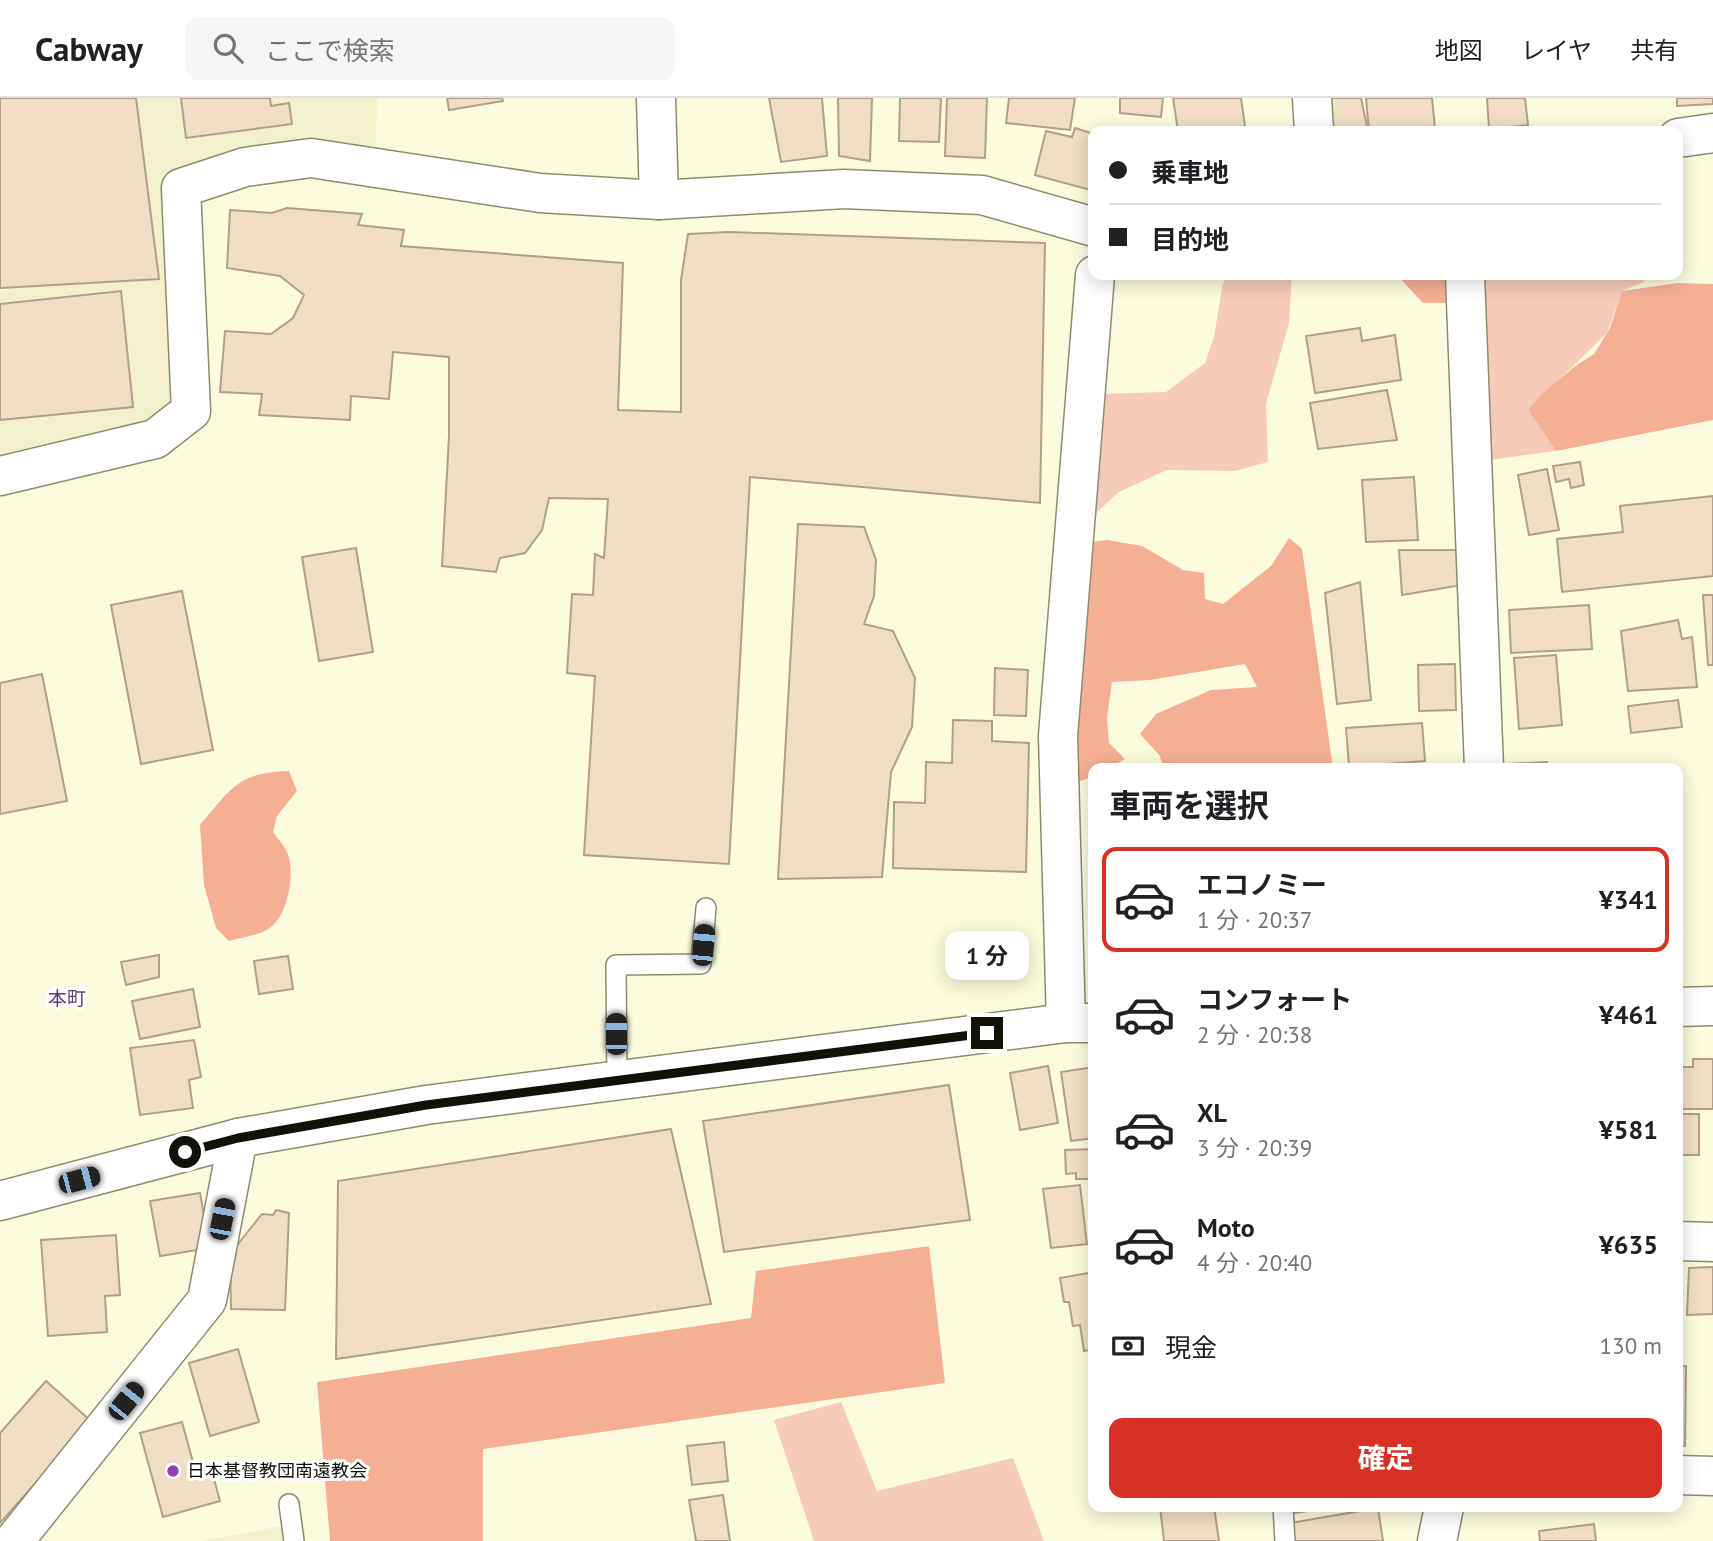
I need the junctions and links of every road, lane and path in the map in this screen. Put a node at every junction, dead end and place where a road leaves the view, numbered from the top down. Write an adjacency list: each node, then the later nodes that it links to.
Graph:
1 (656, 98): 6 (street)
2 (1312, 98): 3 (street)
3 (1314, 126)
4 (1713, 133): 5 (street)
5 (1683, 137)
6 (659, 200): 7 (street); 10 (street)
7 (1088, 225)
8 (1095, 280): 15 (street)
9 (1465, 280): 11 (street)
10 (0, 476)
11 (1484, 763)
12 (706, 908): 16 (lane)
13 (1713, 1006): 14 (street)
14 (1683, 1007)
15 (1080, 1023): 16 (street)
16 (617, 1080): 17 (street)
17 (238, 1138): 18 (street); 26 (street)
18 (0, 1201)
19 (1683, 1241): 20 (street)
20 (1713, 1242)
21 (1683, 1475): 22 (street)
22 (1713, 1476)
23 (289, 1504): 27 (lane)
24 (1283, 1512): 28 (lane)
25 (1443, 1512): 29 (street)
26 (14, 1541)
27 (294, 1541)
28 (1285, 1541)
29 (1437, 1541)

